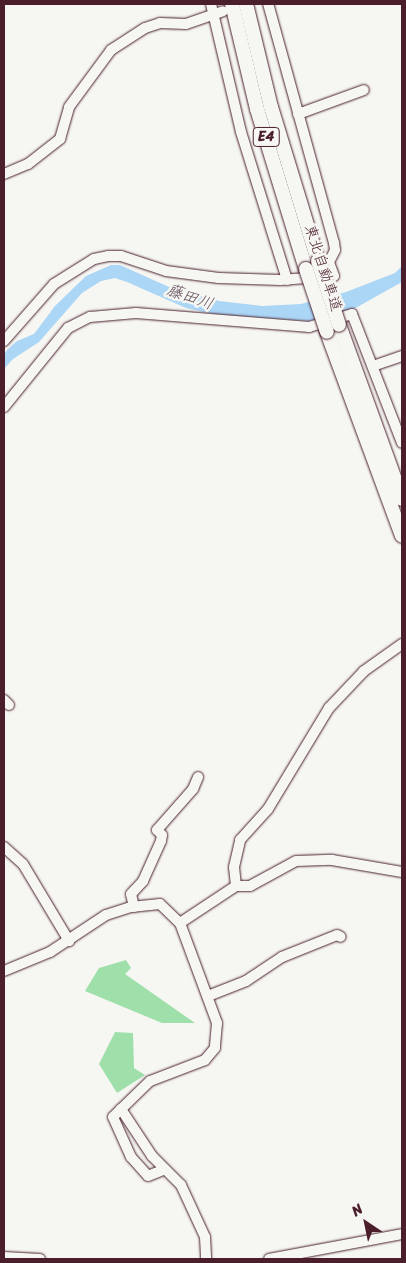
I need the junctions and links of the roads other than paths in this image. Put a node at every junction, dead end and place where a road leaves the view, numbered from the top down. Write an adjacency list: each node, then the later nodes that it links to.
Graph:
1 (211, 4): 5 (street)
2 (246, 4): 9 (highway, 東北自動車道 / E4)
3 (268, 4): 7 (street)
4 (228, 8): 5 (street); 9 (highway, 東北自動車道 / E4)
5 (213, 17): 8 (street); 10 (street)
6 (364, 90): 7 (street)
7 (298, 114): 10 (street)
8 (4, 174)
9 (312, 265): 11 (highway, 東北自動車道 / E4, bridge)
10 (286, 280): 12 (street)
11 (333, 329): 17 (highway, 東北自動車道 / E4); 18 (highway, 東北自動車道 / E4)
12 (4, 341)
13 (402, 356): 14 (street)
14 (373, 366): 15 (street); 16 (street)
15 (4, 407)
16 (402, 444)
17 (402, 499)
18 (402, 536)
19 (402, 644): 23 (street)
20 (198, 778): 24 (street)
21 (4, 847): 27 (street)
22 (402, 872): 23 (street)
23 (236, 886): 25 (street)
24 (134, 906): 25 (street); 27 (street)
25 (180, 923): 29 (street)
26 (341, 937): 29 (street)
27 (69, 940): 28 (street)
28 (4, 971)
29 (208, 996): 30 (street)
30 (121, 1110): 31 (street); 31 (street)
31 (165, 1169): 35 (street)
32 (402, 1234): 36 (street)
33 (4, 1257): 34 (street)
34 (40, 1259)
35 (206, 1259)
36 (269, 1259)

